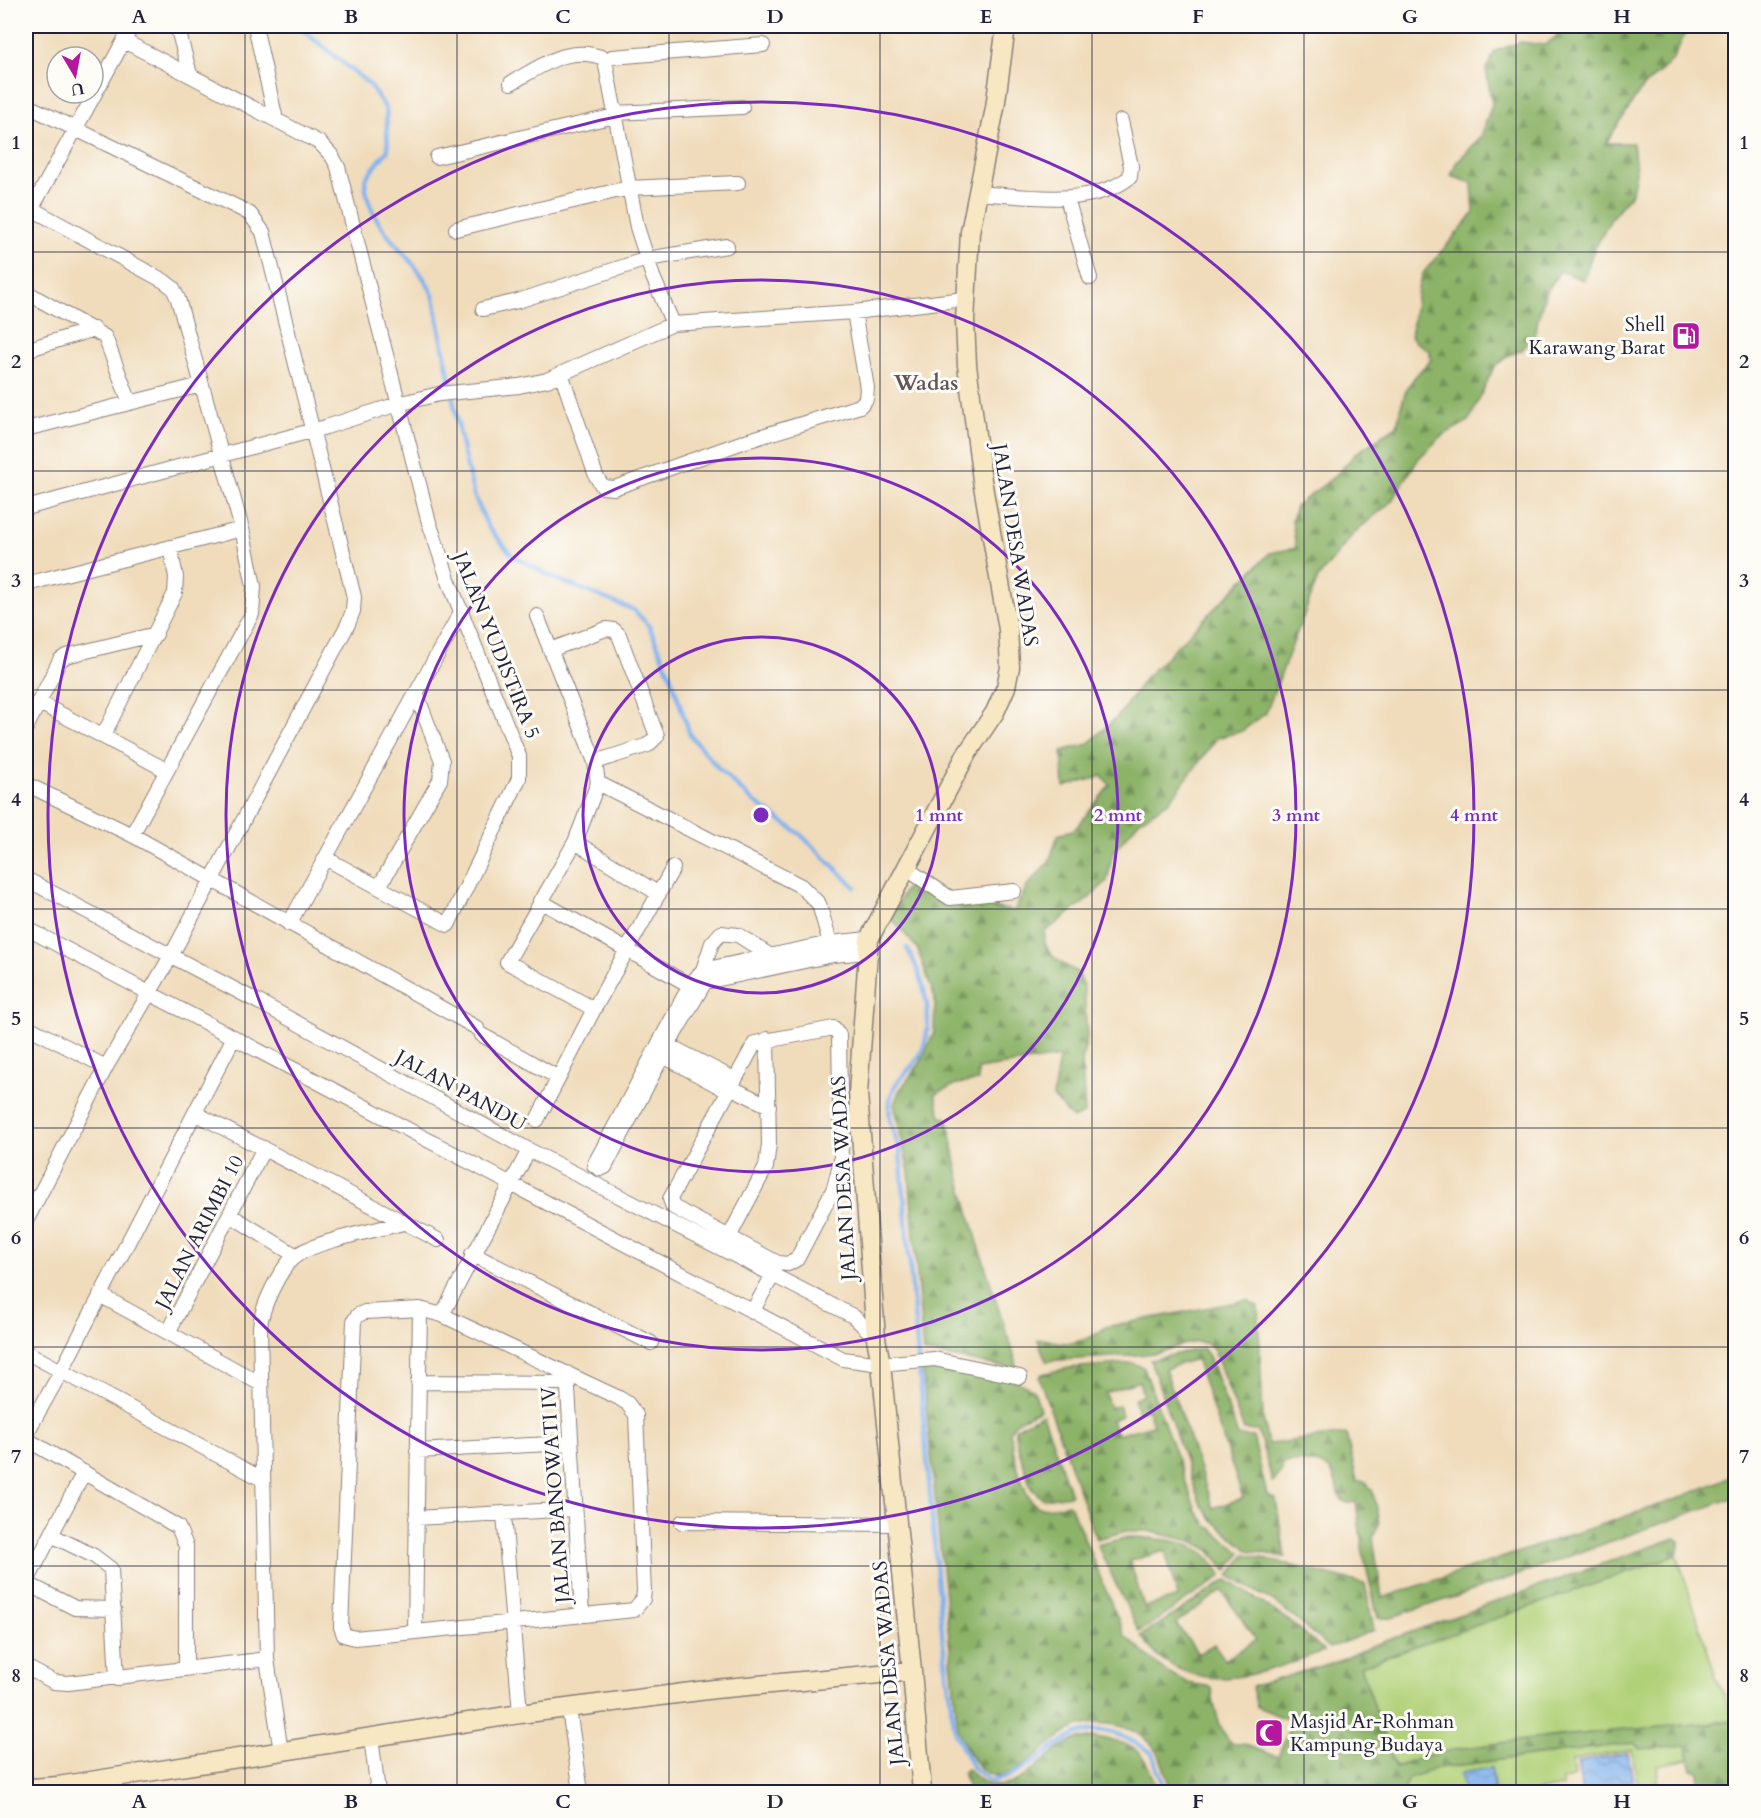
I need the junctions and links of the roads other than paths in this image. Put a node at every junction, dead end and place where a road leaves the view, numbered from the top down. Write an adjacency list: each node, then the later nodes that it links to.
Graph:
1 (132, 26): 5 (street)
2 (177, 26): 8 (street)
3 (255, 26): 13 (street)
4 (1006, 26): 19 (main road, JALAN DESA WADAS)
5 (124, 41): 8 (street, JALAN YUDISTIRA 5); 15 (street)
6 (763, 45): 7 (street)
7 (607, 59): 9 (street); 12 (street)
8 (190, 74): 13 (street, JALAN YUDISTIRA 5)
9 (511, 83)
10 (26, 105): 15 (street)
11 (742, 107): 12 (street)
12 (615, 115): 16 (street); 18 (street)
13 (276, 120): 36 (street, JALAN YUDISTIRA 5)
14 (1121, 121): 20 (street)
15 (75, 129): 21 (street); 38 (street)
16 (437, 157)
17 (738, 183): 18 (street)
18 (628, 188): 22 (street); 24 (street)
19 (978, 193): 20 (street); 27 (main road, JALAN DESA WADAS)
20 (1066, 198): 25 (street)
21 (28, 214): 34 (street)
22 (456, 229)
23 (727, 246): 24 (street)
24 (647, 259): 28 (street); 30 (street)
25 (1090, 278)
26 (26, 292): 31 (street)
27 (965, 299): 29 (street); 60 (main road, JALAN DESA WADAS)
28 (483, 309)
29 (854, 312): 30 (street); 33 (street)
30 (673, 324): 33 (street)
31 (94, 329): 32 (street); 35 (street)
32 (26, 350)
33 (562, 376): 36 (street)
34 (201, 385): 35 (street); 39 (street)
35 (130, 403): 37 (street)
36 (398, 404): 38 (street); 44 (street, JALAN YUDISTIRA 5)
37 (26, 429)
38 (314, 430): 39 (street); 62 (street)
39 (222, 456): 40 (street); 41 (street)
40 (26, 508)
41 (242, 529): 42 (street); 53 (street)
42 (170, 547): 43 (street); 46 (street)
43 (26, 584)
44 (462, 609): 48 (street); 63 (street, JALAN YUDISTIRA 5)
45 (537, 616): 47 (street)
46 (156, 634): 49 (street); 51 (street)
47 (550, 650): 52 (street); 52 (street)
48 (416, 693): 58 (street); 63 (street)
49 (38, 702): 50 (street); 51 (street)
50 (26, 728)
51 (103, 736): 53 (street)
52 (596, 762): 54 (street)
53 (166, 770): 56 (street)
54 (598, 783): 57 (street); 71 (street)
55 (26, 784): 56 (street)
56 (132, 835): 62 (street)
57 (575, 842): 65 (street); 66 (street)
58 (325, 858): 63 (street); 67 (street)
59 (673, 867): 65 (street)
60 (907, 869): 64 (street); 69 (main road, JALAN DESA WADAS)
61 (26, 879): 73 (street, JALAN PANDU)
62 (211, 879): 67 (street); 73 (street)
63 (379, 887)
64 (1014, 891)
65 (659, 894): 70 (street)
66 (540, 901): 70 (street); 77 (street)
67 (289, 924): 83 (street)
68 (26, 928): 76 (street)
69 (868, 945): 71 (street); 105 (main road, JALAN DESA WADAS)
70 (628, 949): 75 (street); 77 (street)
71 (832, 949): 72 (street); 74 (street)
72 (769, 955): 74 (street); 75 (street); 75 (street)
73 (171, 956): 76 (street); 89 (street, JALAN PANDU)
74 (762, 969): 75 (street)
75 (700, 982): 81 (street)
76 (149, 992): 79 (street); 82 (street)
77 (594, 1009): 83 (street)
78 (27, 1030): 82 (street)
79 (234, 1037): 86 (street); 91 (street)
80 (767, 1039): 84 (street); 85 (street); 95 (street)
81 (662, 1048): 84 (street); 90 (street)
82 (106, 1067): 93 (street)
83 (557, 1077): 87 (street)
84 (731, 1086): 85 (street); 95 (street)
85 (769, 1106): 95 (street)
86 (195, 1113): 88 (street); 100 (street)
87 (537, 1120)
88 (264, 1148): 92 (street, JALAN ARIMBI 10); 94 (street)
89 (529, 1150): 91 (street); 99 (street, JALAN PANDU)
90 (607, 1152)
91 (510, 1184): 97 (street); 102 (street)
92 (230, 1215): 98 (street); 104 (street, JALAN ARIMBI 10)
93 (26, 1221)
94 (403, 1223): 96 (street); 98 (street)
95 (729, 1237)
96 (438, 1240)
97 (472, 1254): 103 (street); 106 (street)
98 (295, 1255): 113 (street)
99 (773, 1275): 102 (street); 105 (street, JALAN PANDU)
100 (100, 1295): 104 (street); 109 (street)
101 (420, 1309): 103 (street); 112 (street); 130 (street)
102 (752, 1312): 108 (street)
103 (442, 1315): 111 (street)
104 (168, 1333): 113 (street)
105 (876, 1338): 108 (main road, JALAN DESA WADAS)
106 (651, 1342)
107 (26, 1352): 109 (street)
108 (881, 1364): 110 (street); 124 (main road, JALAN DESA WADAS)
109 (62, 1370): 114 (street); 119 (street)
110 (1020, 1377)
111 (567, 1378): 112 (street); 116 (street, JALAN BANOWATI IV); 128 (street)
112 (417, 1382): 117 (street)
113 (261, 1384): 119 (street)
114 (26, 1434)
115 (26, 1439): 118 (street)
116 (570, 1443): 117 (street); 120 (street, JALAN BANOWATI IV)
117 (417, 1451): 122 (street)
118 (84, 1472): 125 (street); 133 (street)
119 (262, 1479): 131 (street)
120 (576, 1509): 121 (street); 128 (street, JALAN BANOWATI IV)
121 (504, 1514): 122 (street); 129 (street)
122 (416, 1518): 130 (street)
123 (682, 1522): 124 (street)
124 (897, 1524): 134 (main road, JALAN DESA WADAS)
125 (51, 1535): 126 (street); 127 (street)
126 (26, 1583): 127 (street)
127 (114, 1609): 135 (street)
128 (582, 1614): 129 (street)
129 (513, 1622): 130 (street); 137 (street)
130 (415, 1631)
131 (267, 1659): 133 (street); 139 (street)
132 (26, 1667): 135 (street)
133 (186, 1668): 135 (street)
134 (912, 1671): 136 (main road); 144 (main road, JALAN DESA WADAS)
135 (117, 1679)
136 (569, 1709): 137 (main road); 143 (street)
137 (520, 1714): 138 (main road)
138 (372, 1737): 139 (main road); 142 (street)
139 (281, 1752): 141 (main road)
140 (26, 1785): 141 (main road)
141 (107, 1786)
142 (378, 1792)
143 (581, 1792)
144 (922, 1792)

